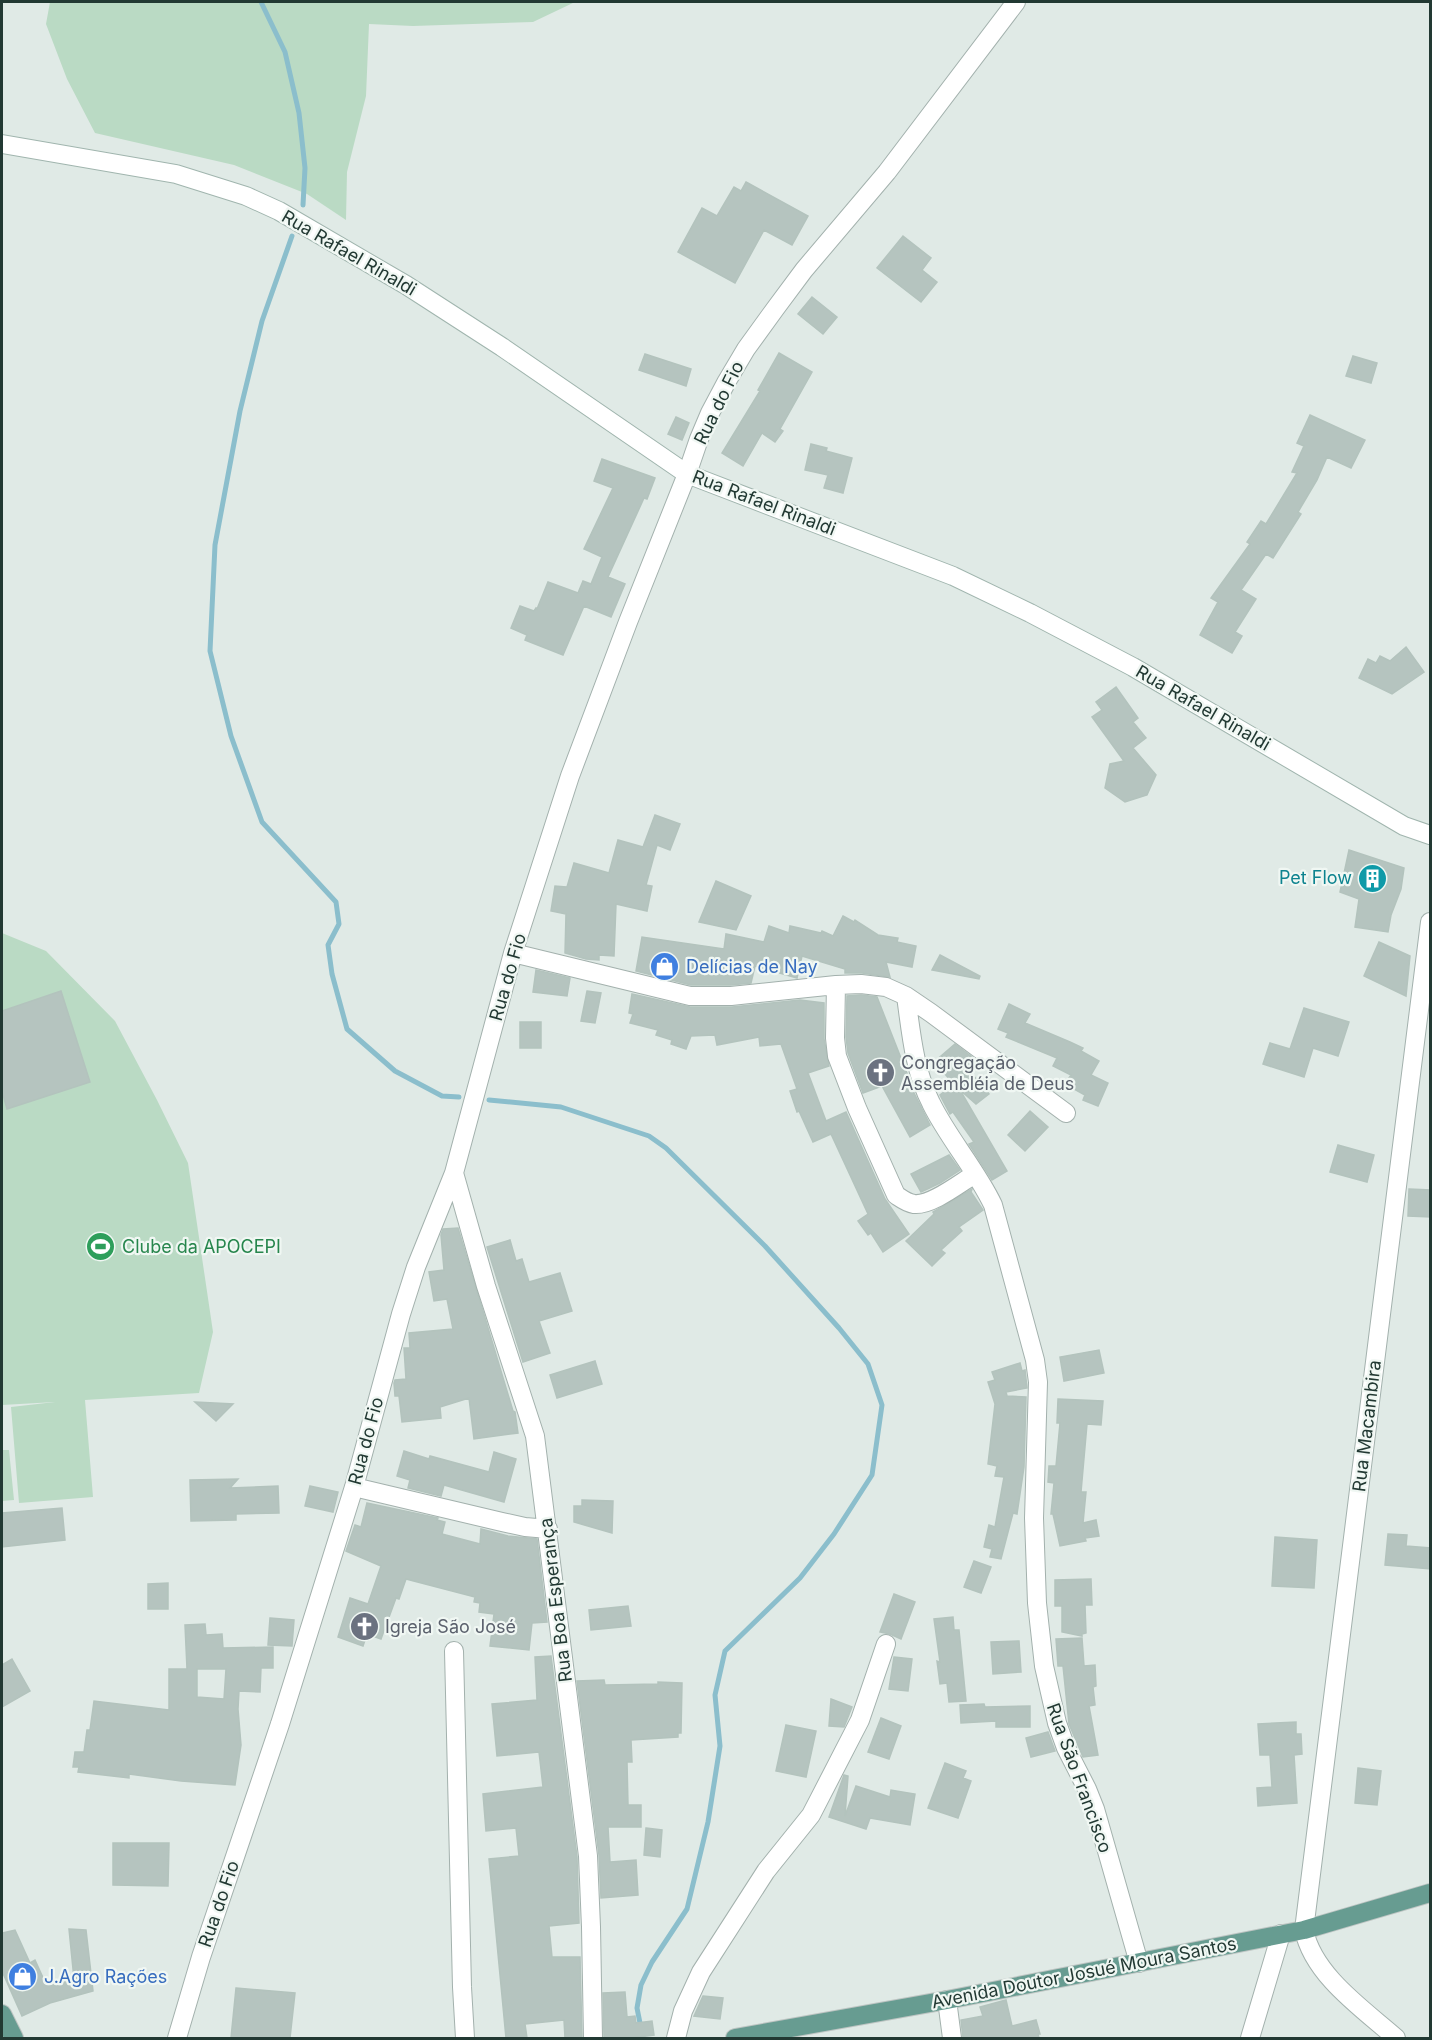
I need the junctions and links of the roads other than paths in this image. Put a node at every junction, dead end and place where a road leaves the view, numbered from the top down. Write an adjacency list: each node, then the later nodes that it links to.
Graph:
1 (1016, 2): 3 (street, Rua do Fio)
2 (2, 144): 3 (street, Rua Rafael Rinaldi)
3 (687, 474): 4 (street, Rua Rafael Rinaldi); 6 (street, Rua do Fio)
4 (1431, 836)
5 (1431, 922): 17 (street, Rua Macambira)
6 (513, 953): 7 (street); 10 (street, Rua do Fio)
7 (836, 985): 8 (street); 11 (street)
8 (906, 996): 9 (street); 11 (street, Rua São Francisco)
9 (1066, 1113)
10 (454, 1173): 12 (street, Rua do Fio); 13 (street, Rua Boa Esperança)
11 (975, 1174): 19 (street, Rua São Francisco)
12 (354, 1486): 13 (street); 23 (street, Rua do Fio)
13 (548, 1528): 25 (street, Rua Boa Esperança)
14 (886, 1644): 26 (street)
15 (454, 1651): 24 (street)
16 (1431, 1893): 17 (main road, Avenida Doutor Josué Moura Santos)
17 (1304, 1930): 18 (main road, Avenida Doutor Josué Moura Santos); 30 (street)
18 (1281, 1934): 19 (main road, Avenida Doutor Josué Moura Santos); 29 (street)
19 (1139, 1963): 20 (main road, Avenida Doutor Josué Moura Santos)
20 (947, 2000): 27 (main road, Avenida Doutor Josué Moura Santos); 28 (street)
21 (2, 2014): 22 (main road)
22 (14, 2038)
23 (177, 2038)
24 (465, 2038)
25 (593, 2038)
26 (676, 2038)
27 (735, 2038)
28 (952, 2038)
29 (1250, 2038)
30 (1396, 2038)

